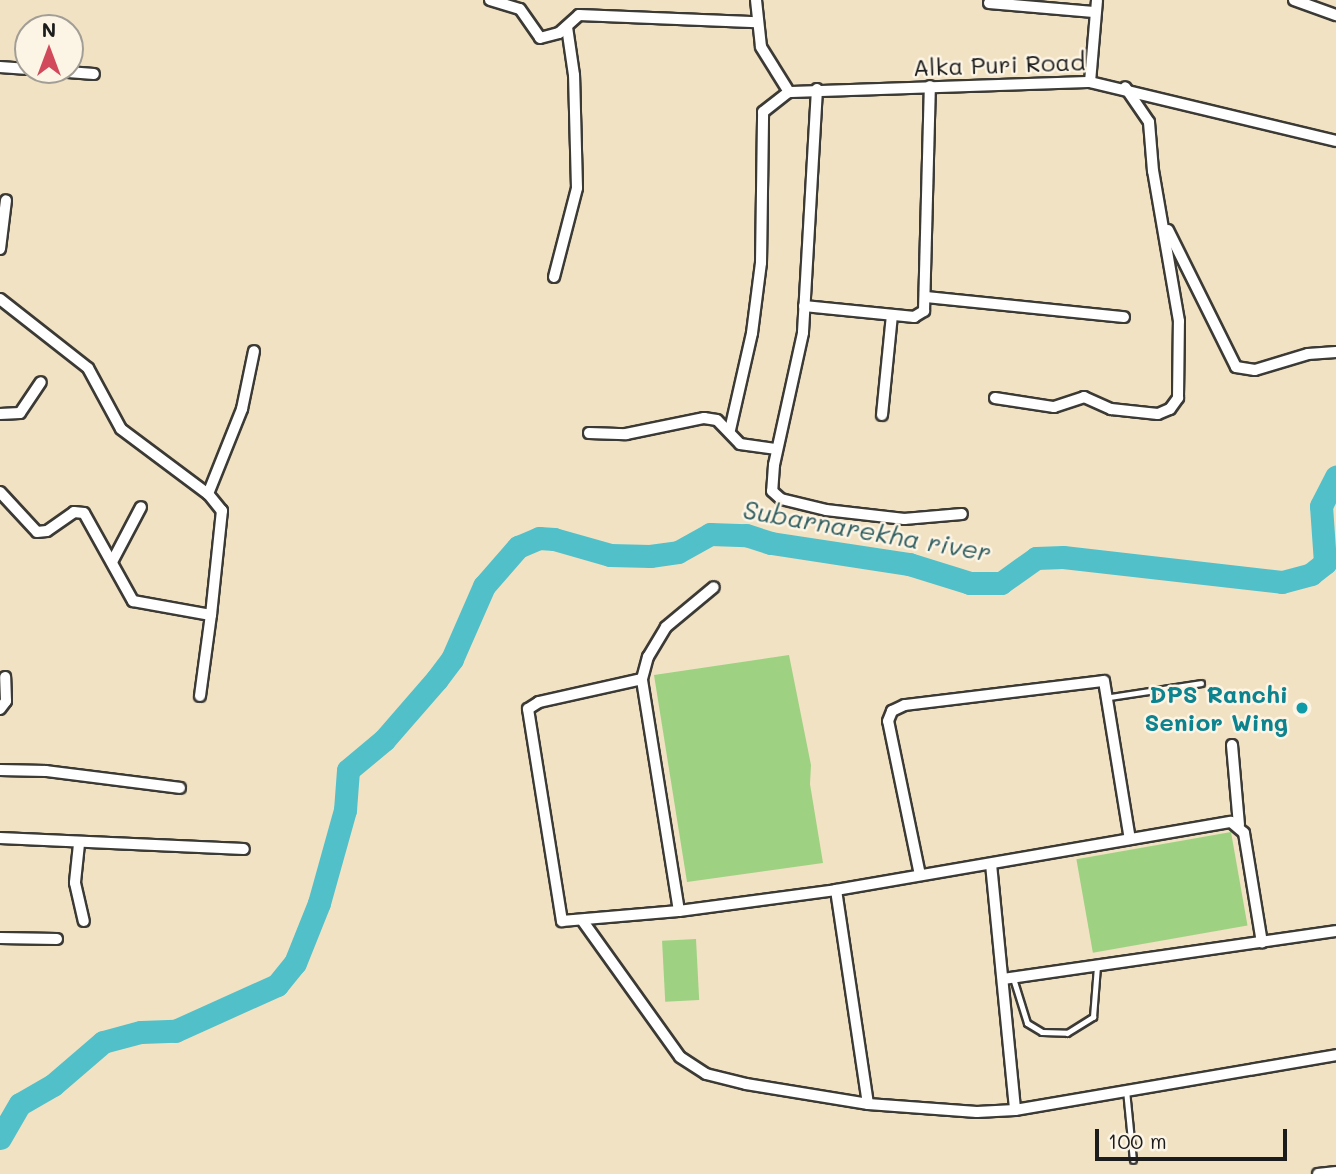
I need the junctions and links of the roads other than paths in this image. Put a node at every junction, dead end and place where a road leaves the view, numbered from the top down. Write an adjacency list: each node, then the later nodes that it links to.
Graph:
1 (490, 0): 10 (street)
2 (756, 0): 9 (street)
3 (1097, 0): 7 (street)
4 (1294, 0): 8 (street)
5 (989, 3): 6 (street)
6 (1038, 4): 7 (street)
7 (1094, 12): 13 (street)
8 (1336, 15)
9 (757, 22): 10 (street); 17 (street)
10 (567, 27): 22 (street)
11 (84, 73): 12 (street)
12 (94, 74)
13 (1090, 82): 14 (street, Alka Puri Road); 15 (street, Alka Puri Road)
14 (930, 86): 16 (street, Alka Puri Road); 23 (street)
15 (1125, 87): 18 (street, Alka Puri Road); 20 (street)
16 (817, 89): 17 (street, Alka Puri Road); 25 (street)
17 (785, 93): 34 (street)
18 (1336, 141)
19 (6, 200): 21 (street)
20 (1163, 221): 29 (street); 31 (street)
21 (0, 249)
22 (554, 277)
23 (926, 297): 26 (street); 27 (street)
24 (0, 299): 38 (street)
25 (804, 306): 26 (street); 36 (street)
26 (892, 314): 33 (street)
27 (1124, 317)
28 (254, 351): 38 (street)
29 (1336, 352)
30 (41, 382): 32 (street)
31 (995, 398)
32 (0, 414)
33 (882, 415)
34 (730, 430): 35 (street); 36 (street)
35 (589, 433)
36 (777, 449): 40 (street)
37 (0, 492): 41 (street)
38 (208, 494): 43 (street)
39 (141, 507): 41 (street)
40 (962, 514)
41 (112, 562): 43 (street)
42 (714, 587): 45 (street)
43 (211, 615): 47 (street)
44 (5, 677): 49 (street)
45 (642, 679): 61 (street); 62 (street)
46 (1201, 683): 48 (lane)
47 (200, 696)
48 (1110, 696): 55 (street); 59 (street)
49 (0, 709)
50 (1232, 745): 53 (street)
51 (0, 770): 52 (street)
52 (180, 788)
53 (1239, 825): 55 (street); 67 (street)
54 (0, 838): 56 (street)
55 (1130, 839): 58 (street)
56 (79, 844): 57 (street); 63 (street)
57 (244, 849)
58 (991, 864): 59 (street); 69 (street)
59 (920, 875): 60 (street)
60 (836, 890): 61 (street); 72 (street)
61 (679, 911): 62 (street)
62 (582, 920): 72 (street)
63 (85, 921)
64 (1336, 932): 67 (street)
65 (0, 938): 66 (street)
66 (57, 939)
67 (1262, 943): 68 (street)
68 (1097, 966): 69 (street); 69 (lane)
69 (1008, 979): 73 (street)
70 (1336, 1055): 71 (street)
71 (1126, 1088): 73 (street); 74 (lane)
72 (868, 1104): 73 (street)
73 (1015, 1110)
74 (1133, 1160)
75 (1336, 1171): 76 (street)
76 (1318, 1174)

